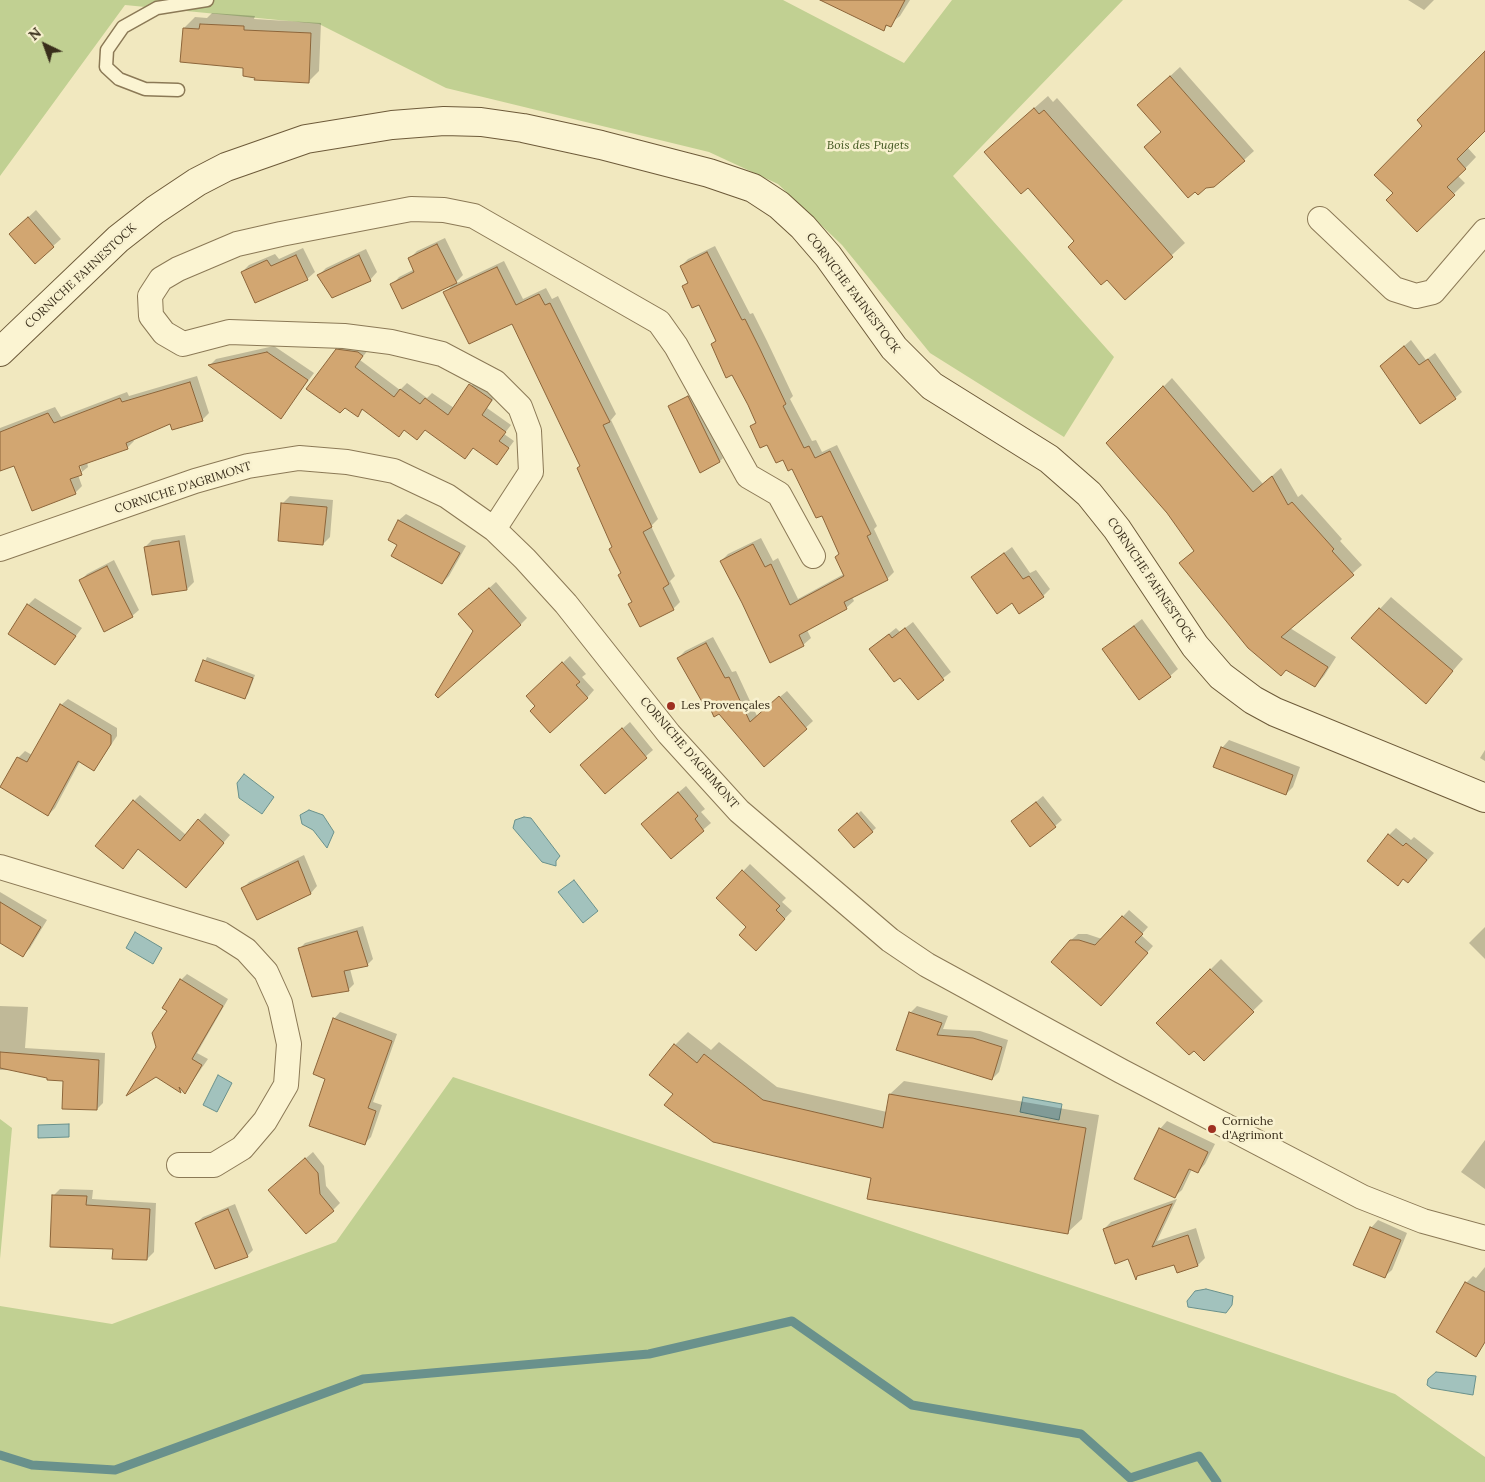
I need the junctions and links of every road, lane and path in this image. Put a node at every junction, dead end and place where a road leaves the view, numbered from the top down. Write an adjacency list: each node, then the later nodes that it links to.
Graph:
1 (208, 0): 2 (lane)
2 (178, 90)
3 (1320, 220): 4 (street)
4 (1485, 231)
5 (0, 352): 9 (main road, CORNICHE FAHNESTOCK)
6 (494, 529): 7 (street, CORNICHE D'AGRIMONT); 8 (street); 12 (street, CORNICHE D'AGRIMONT)
7 (0, 549)
8 (814, 556)
9 (1485, 798)
10 (0, 867): 11 (street)
11 (179, 1166)
12 (1485, 1238)

